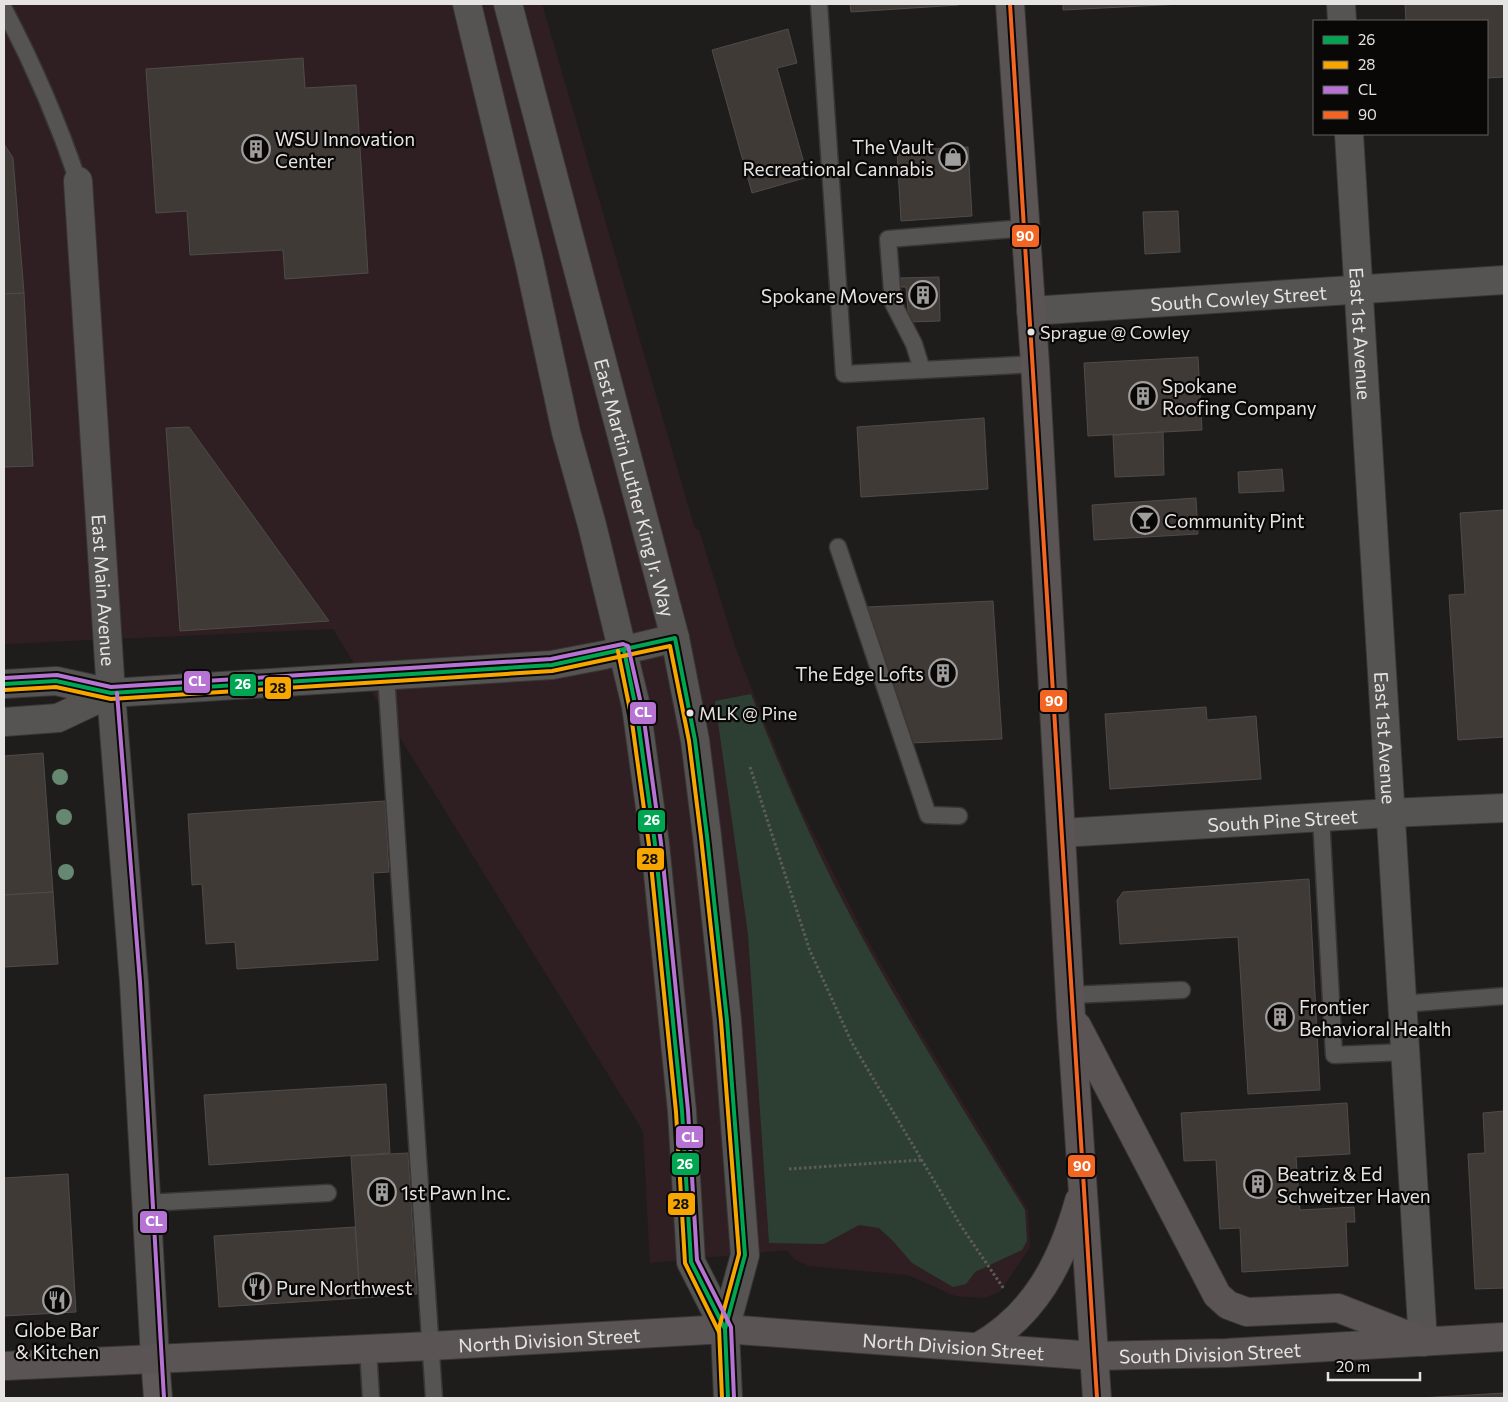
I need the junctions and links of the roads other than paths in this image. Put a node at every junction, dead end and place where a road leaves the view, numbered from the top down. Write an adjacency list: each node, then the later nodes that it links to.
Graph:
1 (466, 4): 18 (street)
2 (508, 4): 17 (street, East Martin Luther King Jr. Way)
3 (819, 4): 15 (lane)
4 (1010, 4): 10 (main road)
5 (1341, 4): 7 (street)
6 (4, 9): 9 (lane)
7 (1342, 20)
8 (1349, 135): 12 (street, East 1st Avenue)
9 (78, 181): 21 (street, East Main Avenue)
10 (1026, 228): 13 (main road); 15 (lane)
11 (1504, 280): 12 (street, South Cowley Street)
12 (1358, 288): 13 (street, South Cowley Street); 24 (street, East 1st Avenue)
13 (1031, 311): 14 (main road)
14 (1035, 364): 15 (lane); 27 (main road)
15 (922, 370)
16 (838, 547): 25 (lane)
17 (675, 638): 18 (street); 36 (street, East Martin Luther King Jr. Way)
18 (624, 650): 19 (street); 36 (street)
19 (386, 675): 21 (street); 39 (lane)
20 (4, 684): 21 (street)
21 (111, 693): 22 (street); 35 (street, East Main Avenue)
22 (4, 722)
23 (1504, 808): 24 (street, South Pine Street)
24 (1390, 813): 26 (street, South Pine Street); 30 (street, East 1st Avenue)
25 (959, 816)
26 (1321, 817): 27 (street, South Pine Street); 32 (lane)
27 (1062, 833): 31 (main road)
28 (1182, 990): 31 (lane)
29 (1504, 996): 30 (lane)
30 (1402, 1004): 32 (street, East 1st Avenue)
31 (1071, 1006): 33 (main road); 38 (main road)
32 (1405, 1052): 38 (street, East 1st Avenue)
33 (1084, 1187): 40 (main road); 42 (main road)
34 (328, 1193): 35 (lane)
35 (146, 1203): 43 (street, East Main Avenue)
36 (725, 1329): 39 (main road, North Division Street); 40 (main road, North Division Street); 48 (street)
37 (1504, 1337): 38 (main road, South Division Street)
38 (1423, 1342): 42 (main road, South Division Street)
39 (431, 1346): 41 (main road, North Division Street); 47 (lane)
40 (978, 1347): 42 (main road, North Division Street)
41 (368, 1349): 43 (main road, North Division Street); 46 (lane)
42 (1095, 1356): 49 (main road)
43 (155, 1358): 44 (main road, North Division Street); 45 (main road)
44 (4, 1366)
45 (158, 1398)
46 (371, 1398)
47 (434, 1398)
48 (728, 1398)
49 (1097, 1398)

